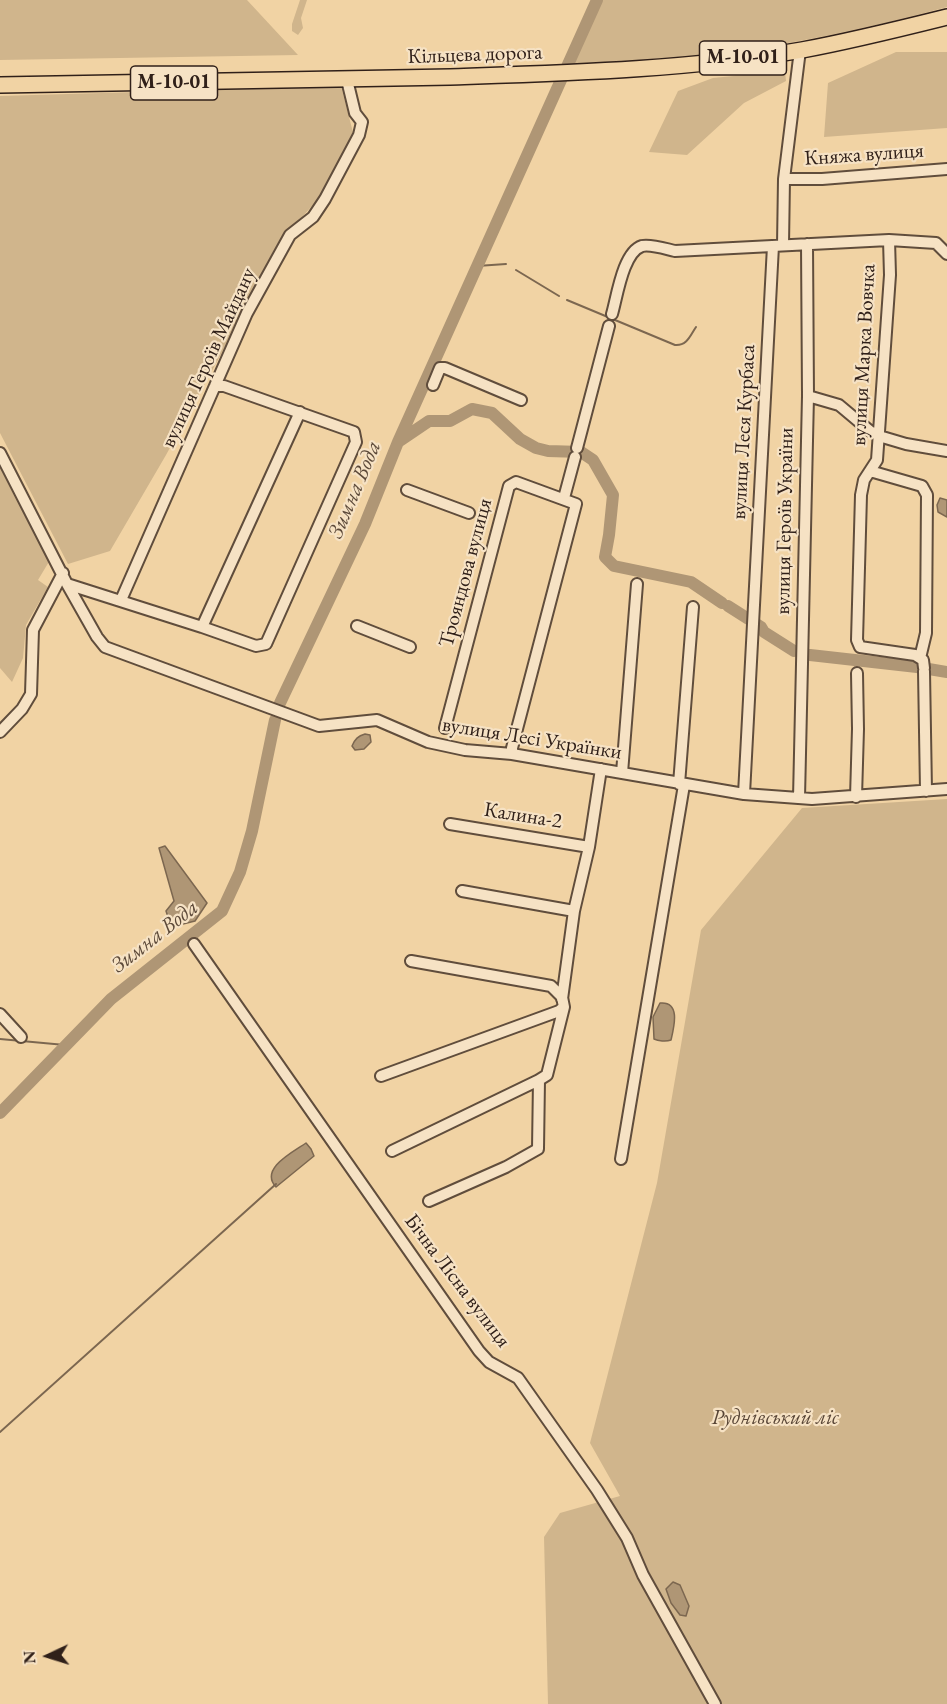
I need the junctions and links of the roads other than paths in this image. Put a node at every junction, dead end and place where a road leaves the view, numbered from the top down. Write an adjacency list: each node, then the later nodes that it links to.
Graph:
1 (947, 17): 2 (highway, Кільцева дорога / М-10-01)
2 (800, 50): 3 (highway, Кільцева дорога / М-10-01); 6 (street, вулиця Леся Курбаса)
3 (347, 80): 4 (highway, Кільцева дорога / М-10-01); 15 (street, вулиця Героїв Майдану)
4 (0, 85)
5 (947, 169): 6 (street, Княжа вулиця)
6 (784, 179): 10 (street, вулиця Леся Курбаса)
7 (889, 240): 8 (street); 9 (street); 19 (street, вулиця Марка Вовчка)
8 (942, 242): 11 (street)
9 (807, 244): 10 (street); 16 (street, вулиця Героїв України)
10 (778, 246): 12 (street); 44 (street, вулиця Леся Курбаса)
11 (947, 254)
12 (612, 314)
13 (609, 326): 24 (street)
14 (433, 385): 17 (street)
15 (215, 386): 18 (street); 29 (street, вулиця Героїв Майдану)
16 (808, 396): 19 (street); 46 (street, вулиця Героїв України)
17 (520, 400)
18 (300, 412): 32 (street); 32 (street)
19 (879, 436): 20 (street); 22 (street, вулиця Марка Вовчка)
20 (947, 451)
21 (0, 453): 26 (street, вулиця Лесі Українки)
22 (870, 471): 34 (street); 34 (street, вулиця Марка Вовчка)
23 (407, 490): 25 (street)
24 (564, 498): 36 (street, Трояндова вулиця); 38 (street)
25 (469, 513)
26 (63, 573): 27 (street, вулиця Лесі Українки); 37 (street)
27 (67, 584): 29 (street); 38 (street, вулиця Лесі Українки)
28 (636, 584): 40 (street)
29 (121, 600): 32 (street)
30 (693, 607): 41 (street)
31 (357, 626): 33 (street)
32 (202, 627)
33 (410, 647)
34 (923, 666): 43 (street)
35 (857, 674): 45 (street)
36 (445, 728)
37 (0, 732)
38 (512, 754): 39 (street, вулиця Лесі Українки)
39 (601, 769): 40 (street, вулиця Лесі Українки); 48 (street)
40 (622, 772): 41 (street, вулиця Лесі Українки)
41 (682, 784): 44 (street, вулиця Лесі Українки); 59 (street)
42 (947, 789): 43 (street, вулиця Лесі Українки)
43 (926, 791): 45 (street, вулиця Лесі Українки)
44 (744, 794): 46 (street, вулиця Лесі Українки)
45 (856, 797): 46 (street, вулиця Лесі Українки)
46 (799, 798)
47 (450, 824): 48 (street, Калина-2)
48 (588, 847): 50 (street)
49 (462, 891): 50 (street)
50 (574, 911): 53 (street)
51 (194, 944): 61 (street, Бічна Лісна вулиця)
52 (411, 960): 53 (street)
53 (562, 1005): 56 (street); 57 (street)
54 (0, 1014): 55 (street)
55 (21, 1037)
56 (381, 1077)
57 (539, 1080): 58 (street); 60 (street)
58 (392, 1151)
59 (621, 1159)
60 (429, 1201)
61 (715, 1704)

